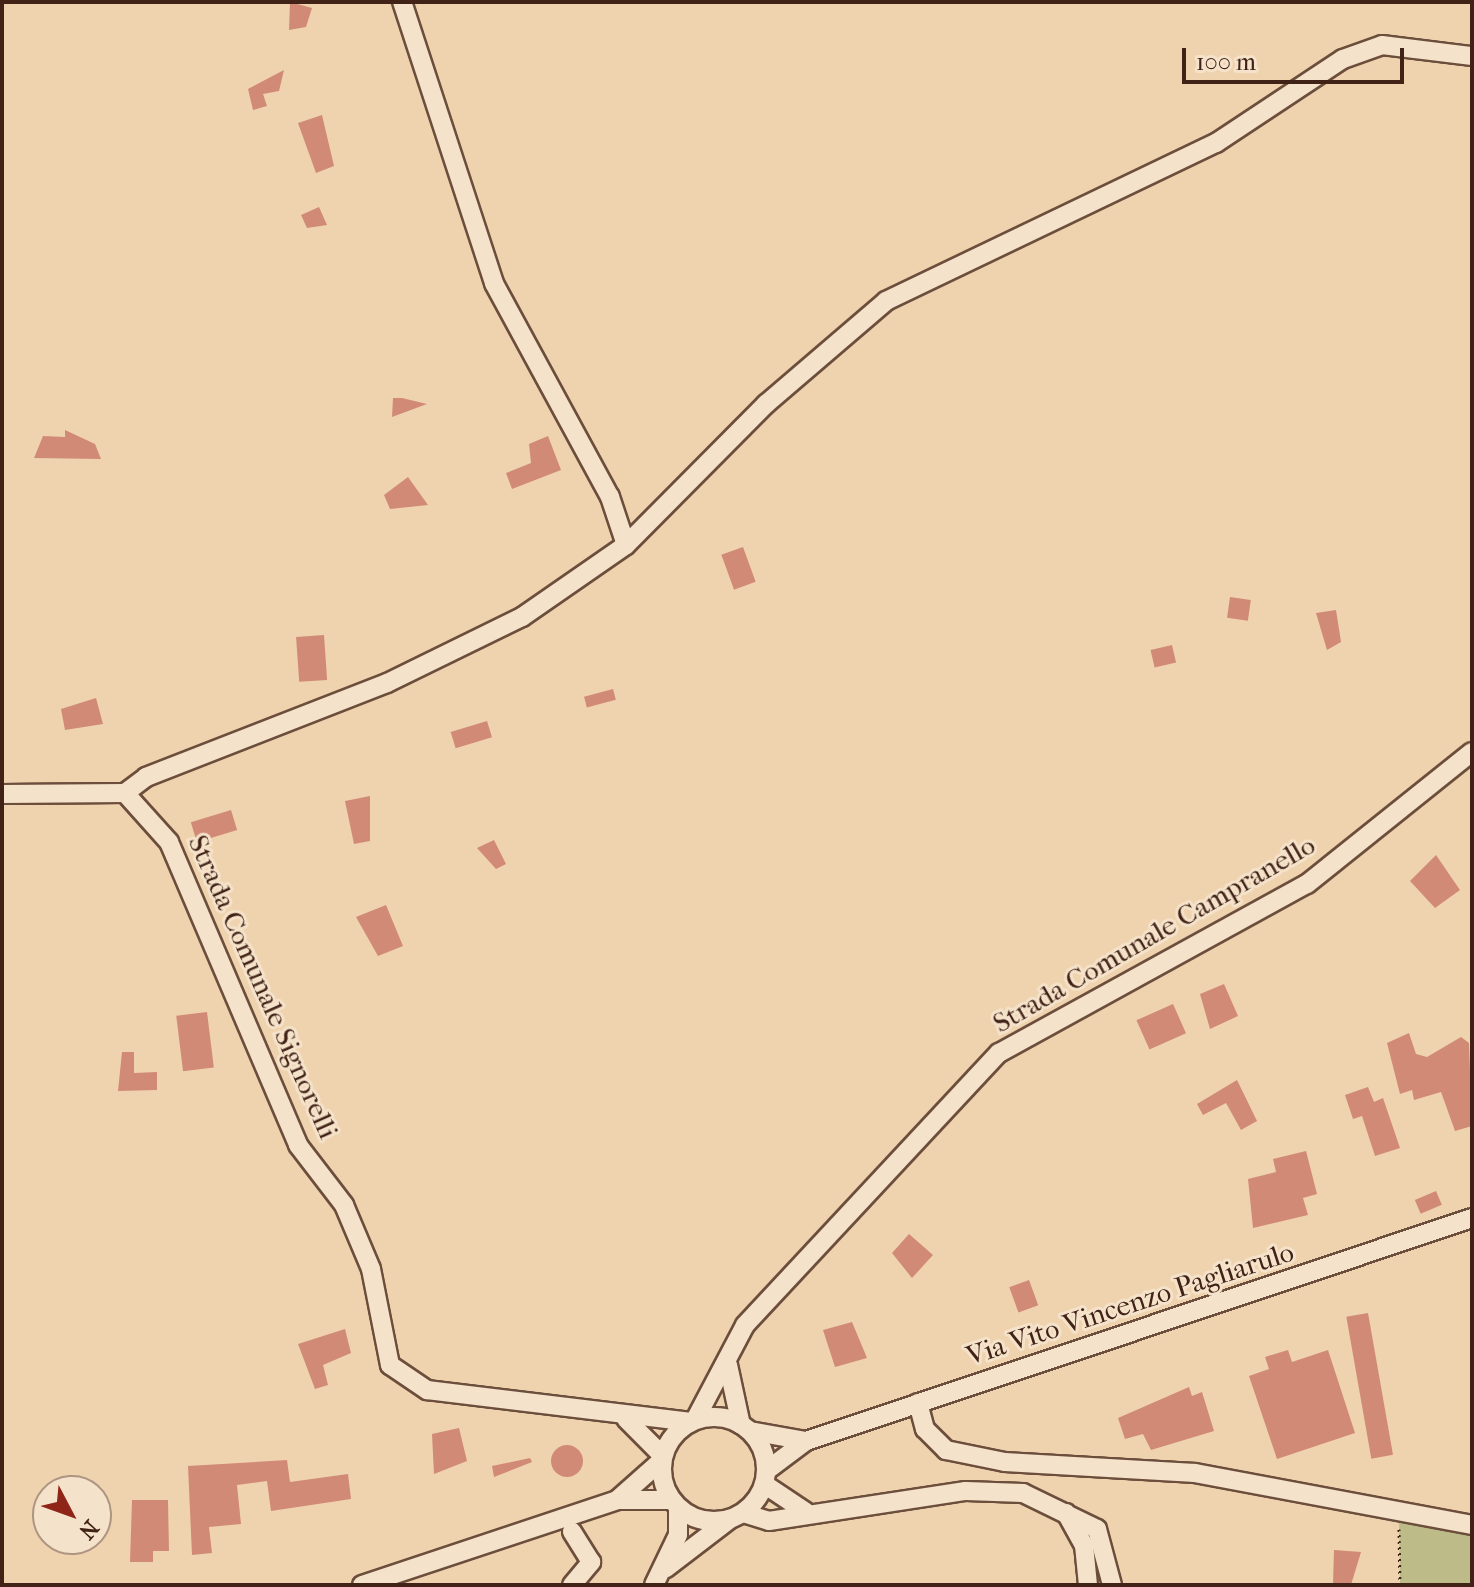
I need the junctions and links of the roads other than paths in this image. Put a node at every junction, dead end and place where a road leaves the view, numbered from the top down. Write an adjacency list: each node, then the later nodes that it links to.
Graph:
1 (402, 2): 3 (street)
2 (1472, 56): 3 (street)
3 (626, 545): 5 (street)
4 (1472, 752): 8 (street, Strada Comunale Campranello)
5 (125, 793): 6 (street); 10 (street, Strada Comunale Signorelli)
6 (2, 794)
7 (1472, 1218): 9 (street, Via Vito Vincenzo Pagliarulo)
8 (728, 1365): 11 (street, Strada Comunale Campranello); 12 (street)
9 (918, 1403): 13 (street, Via Vito Vincenzo Pagliarulo); 21 (street)
10 (626, 1419): 11 (street, Strada Comunale Signorelli); 14 (street, Strada Comunale Signorelli)
11 (693, 1421): 12 (street); 14 (street)
12 (745, 1428): 13 (street, Via Vito Vincenzo Pagliarulo); 15 (street)
13 (806, 1441): 15 (street, Via Vito Vincenzo Pagliarulo)
14 (663, 1458): 16 (street); 17 (street)
15 (765, 1478): 19 (street); 20 (street)
16 (617, 1500): 17 (street); 24 (street)
17 (674, 1504): 20 (street); 23 (street)
18 (1065, 1511): 19 (street); 27 (street); 28 (street)
19 (806, 1512): 20 (street)
20 (737, 1516): 23 (street)
21 (1472, 1525)
22 (572, 1532): 25 (street)
23 (666, 1568): 26 (street)
24 (362, 1585)
25 (572, 1585)
26 (654, 1585)
27 (1088, 1585)
28 (1112, 1585)

